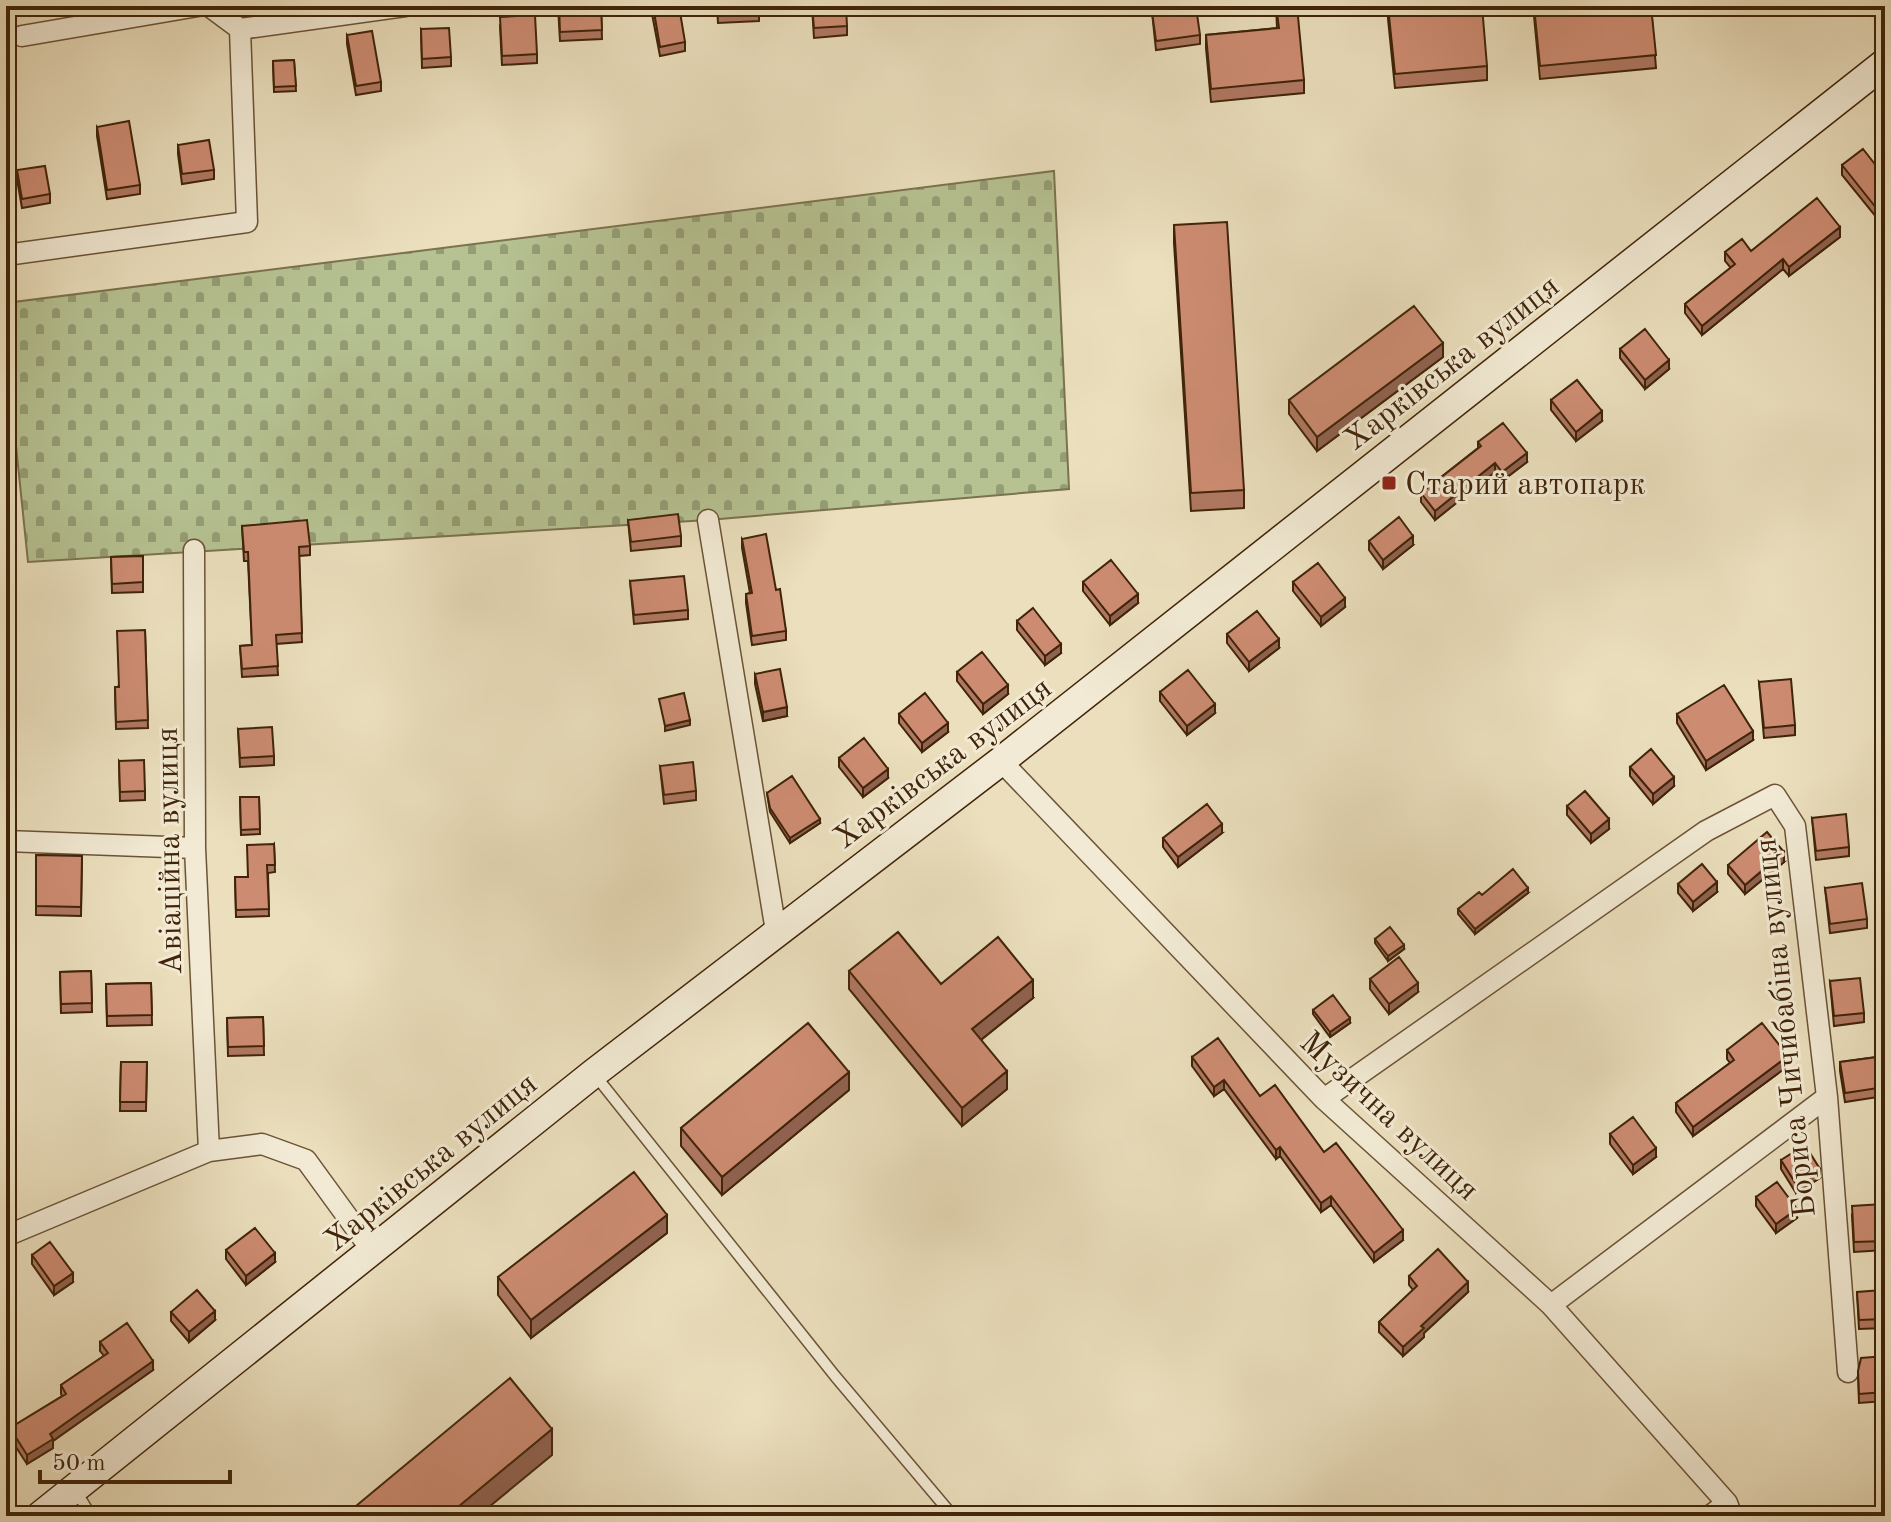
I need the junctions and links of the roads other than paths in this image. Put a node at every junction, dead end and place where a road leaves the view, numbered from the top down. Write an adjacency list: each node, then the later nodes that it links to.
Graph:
1 (198, 6): 5 (street)
2 (209, 6): 4 (street)
3 (405, 6): 4 (street)
4 (240, 29): 7 (street)
5 (22, 36)
6 (1885, 63): 10 (street, Харківська вулиця)
7 (6, 255)
8 (708, 520): 13 (street)
9 (194, 550): 12 (street, Авіаційна вулиця)
10 (1001, 761): 13 (street, Харківська вулиця); 16 (street, Музична вулиця)
11 (6, 841): 12 (street)
12 (195, 848): 17 (street, Авіаційна вулиця)
13 (776, 931): 14 (street, Харківська вулиця)
14 (594, 1073): 19 (street, Харківська вулиця); 26 (lane)
15 (1827, 1097): 16 (street, Бориса Чичибабіна вулиця); 20 (street); 21 (street, Бориса Чичибабіна вулиця)
16 (1324, 1099): 20 (street, Музична вулиця)
17 (209, 1151): 18 (street); 19 (street)
18 (6, 1236)
19 (373, 1252): 22 (street, Харківська вулиця)
20 (1551, 1305): 23 (street, Музична вулиця)
21 (1848, 1372)
22 (74, 1489): 24 (street, Харківська вулиця); 25 (lane)
23 (1730, 1510): 27 (street)
24 (40, 1516)
25 (91, 1516)
26 (953, 1516)
27 (1710, 1516)

